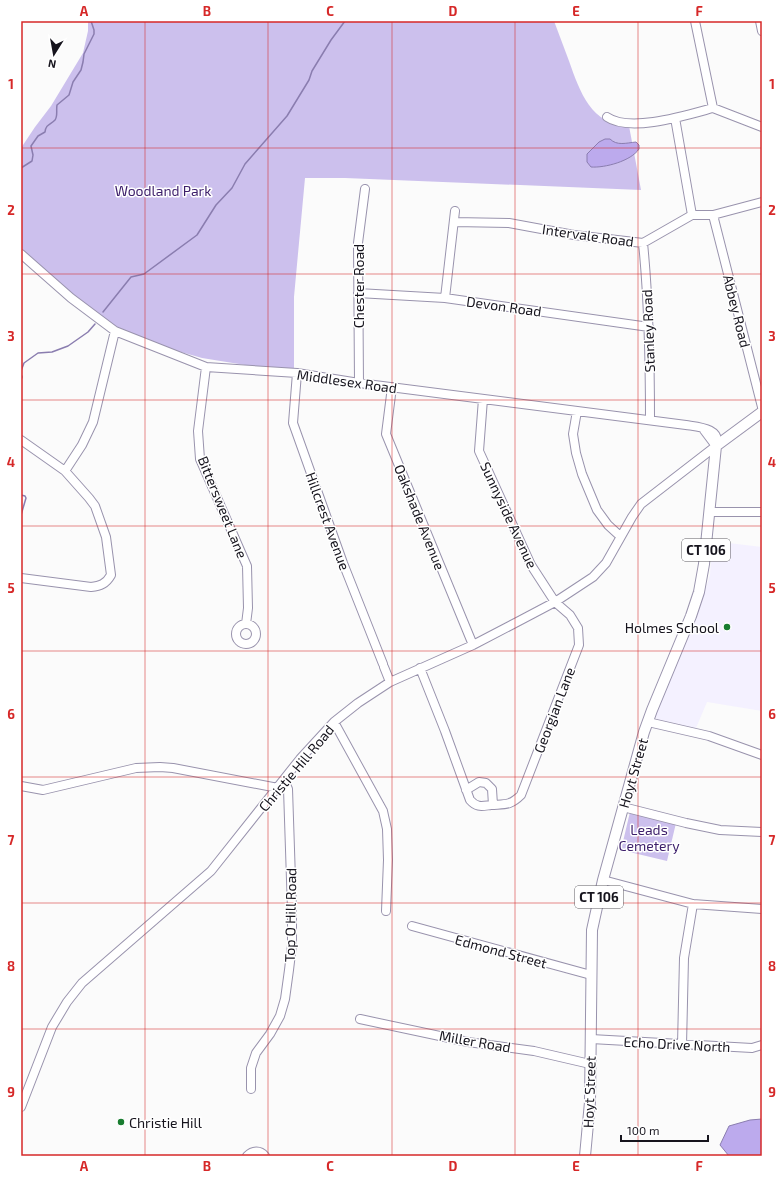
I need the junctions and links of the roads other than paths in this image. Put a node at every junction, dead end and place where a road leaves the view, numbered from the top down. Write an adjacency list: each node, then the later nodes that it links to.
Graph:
1 (694, 21): 4 (street)
2 (760, 21): 3 (street)
3 (762, 31)
4 (713, 108): 6 (street); 7 (street)
5 (607, 117): 6 (street)
6 (675, 118): 12 (street)
7 (762, 128)
8 (365, 189): 16 (street, Chester Road)
9 (762, 202): 11 (street, Intervale Road)
10 (455, 211): 13 (street)
11 (712, 215): 12 (street, Intervale Road); 25 (street, Abbey Road)
12 (692, 216): 14 (street, Intervale Road)
13 (454, 222): 14 (street, Intervale Road); 17 (street)
14 (643, 243): 18 (street, Stanley Road)
15 (21, 254): 19 (street, Middlesex Road)
16 (358, 293): 17 (street, Devon Road); 22 (street, Chester Road)
17 (445, 298): 18 (street, Devon Road)
18 (649, 327): 28 (street, Stanley Road)
19 (114, 331): 20 (street, Middlesex Road); 31 (street)
20 (206, 367): 21 (street, Middlesex Road); 37 (street, Bittersweet Lane)
21 (297, 374): 22 (street, Middlesex Road); 40 (street, Hillcrest Avenue)
22 (359, 383): 23 (street, Middlesex Road)
23 (392, 387): 24 (street, Middlesex Road); 38 (street, Oakshade Avenue)
24 (483, 399): 26 (street, Middlesex Road); 36 (street, Sunnyside Avenue)
25 (762, 407)
26 (577, 411): 28 (street, Middlesex Road); 34 (street)
27 (762, 412): 30 (main road)
28 (650, 420): 30 (street, Middlesex Road)
29 (21, 440): 31 (street)
30 (716, 446): 32 (main road, Hoyt Street / CT 106); 34 (street, Christie Hill Road)
31 (64, 471): 35 (street)
32 (709, 512): 33 (street); 42 (main road, Hoyt Street / CT 106)
33 (762, 512)
34 (620, 536): 36 (street, Christie Hill Road)
35 (21, 578)
36 (554, 602): 38 (street, Christie Hill Road); 48 (street, Georgian Lane)
37 (246, 624)
38 (473, 645): 39 (street, Christie Hill Road)
39 (420, 668): 40 (street, Christie Hill Road); 47 (street, Georgian Lane)
40 (390, 682): 41 (street, Christie Hill Road)
41 (334, 722): 44 (street, Christie Hill Road); 54 (street)
42 (648, 722): 43 (street); 49 (main road, Hoyt Street / CT 106)
43 (762, 755)
44 (284, 780): 46 (street, Christie Hill Road); 62 (street, Top O Hill Road)
45 (21, 786): 46 (street)
46 (278, 788): 63 (street, Christie Hill Road)
47 (466, 790): 48 (street, Georgian Lane); 48 (street)
48 (493, 805)
49 (623, 807): 50 (street); 51 (main road, Hoyt Street / CT 106)
50 (762, 832)
51 (604, 880): 52 (street); 56 (main road, Hoyt Street / CT 106)
52 (693, 904): 53 (street); 59 (street)
53 (762, 909)
54 (386, 911)
55 (412, 926): 56 (street, Edmond Street)
56 (591, 975): 58 (main road, Hoyt Street / CT 106)
57 (360, 1019): 61 (street, Miller Road)
58 (591, 1039): 59 (street, Echo Drive North); 61 (main road, Hoyt Street / CT 106)
59 (682, 1045): 60 (street, Echo Drive North)
60 (762, 1045)
61 (590, 1064): 66 (main road, Hoyt Street / CT 106)
62 (250, 1089)
63 (21, 1107)
64 (247, 1156): 65 (street)
65 (266, 1156)
66 (585, 1156)

